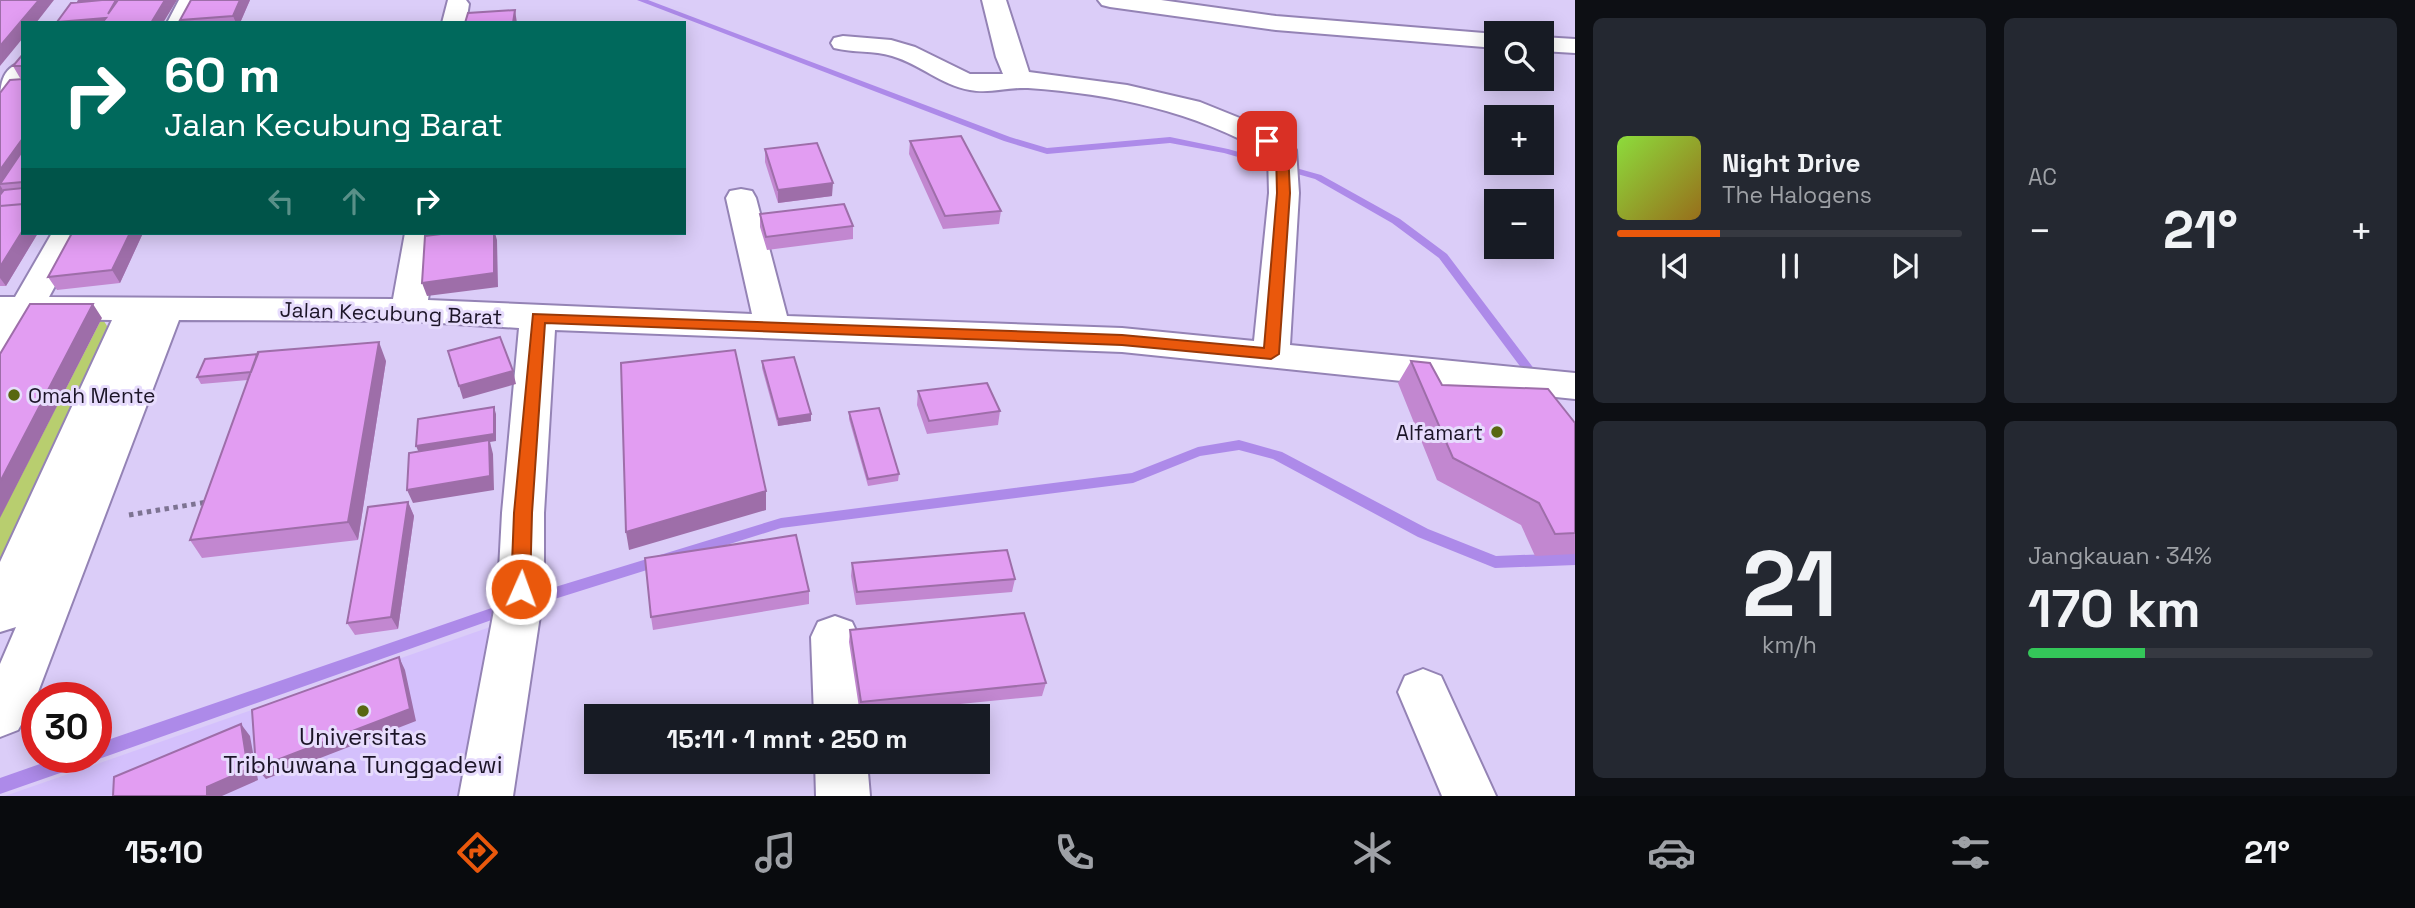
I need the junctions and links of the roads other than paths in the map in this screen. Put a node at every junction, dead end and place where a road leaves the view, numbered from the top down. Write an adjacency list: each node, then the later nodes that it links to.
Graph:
1 (191, 0): 4 (street)
2 (994, 0): 9 (street)
3 (1110, 0): 5 (street)
4 (180, 21)
5 (1484, 40)
6 (843, 43): 9 (street)
7 (1554, 45): 8 (street)
8 (1575, 46)
9 (1018, 80): 19 (street)
10 (741, 198): 17 (street)
11 (67, 235): 13 (street)
12 (421, 235): 15 (street)
13 (14, 308): 14 (street, Jalan Kecubung Barat); 18 (street)
14 (151, 309): 15 (street, Jalan Kecubung Barat); 21 (street); 25 (street)
15 (409, 310): 16 (street, Jalan Kecubung Barat)
16 (538, 318): 17 (street, Jalan Kecubung Barat); 27 (street)
17 (772, 325): 19 (street, Jalan Kecubung Barat)
18 (0, 354)
19 (1271, 354): 20 (street, Jalan Kecubung Barat)
20 (1569, 385)
21 (0, 612)
22 (835, 637): 24 (street)
23 (1423, 692): 29 (street)
24 (838, 704)
25 (0, 713)
26 (842, 774): 28 (street)
27 (486, 796)
28 (843, 796)
29 (1469, 796)

